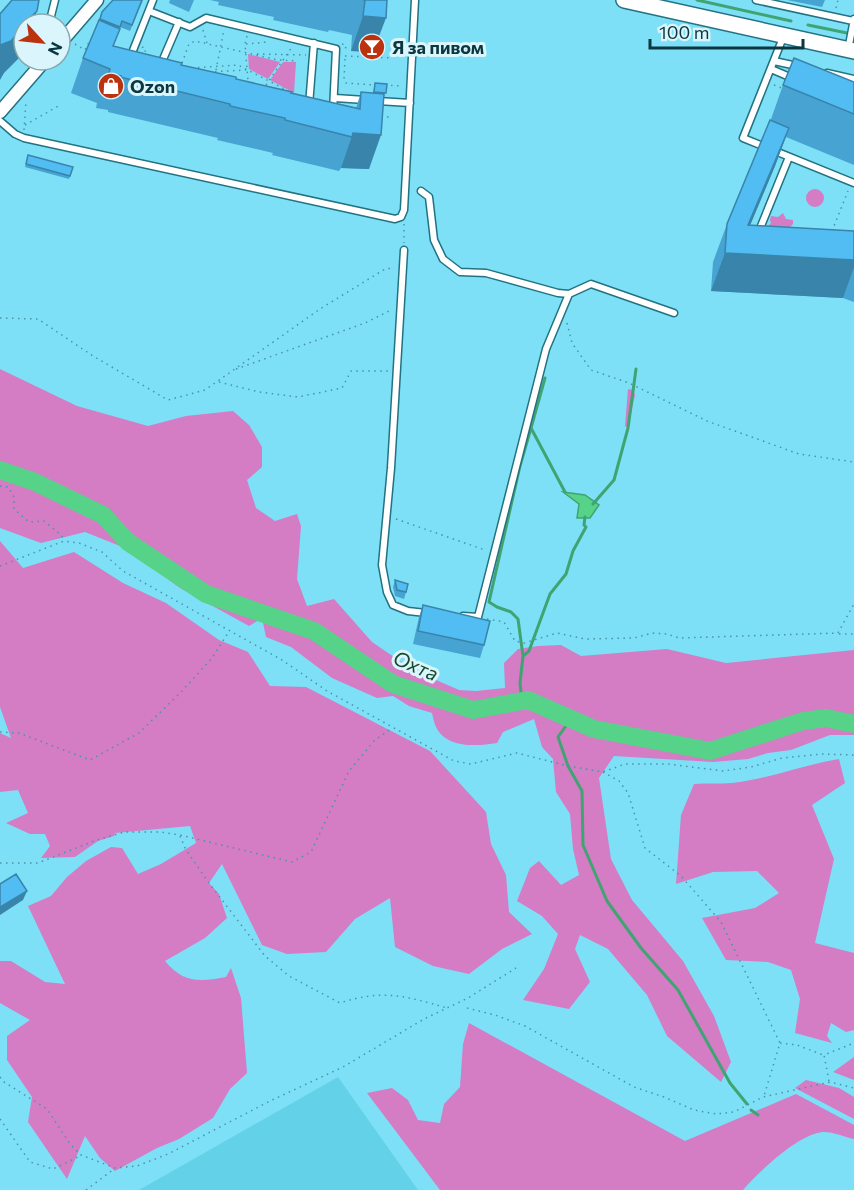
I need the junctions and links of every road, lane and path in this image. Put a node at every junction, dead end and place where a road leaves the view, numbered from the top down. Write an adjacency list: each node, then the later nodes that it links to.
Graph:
1 (97, 0): 11 (street)
2 (153, 0): 6 (lane)
3 (415, 0): 52 (lane)
4 (624, 0): 12 (street)
5 (756, 0): 7 (lane)
6 (149, 11): 8 (lane); 17 (lane)
7 (854, 20): 19 (lane)
8 (179, 22): 9 (lane); 34 (lane)
9 (226, 23): 10 (lane); 18 (path)
10 (249, 28): 13 (lane); 20 (path)
11 (72, 29)
12 (784, 36): 19 (street); 29 (lane)
13 (297, 39): 16 (lane); 22 (path)
14 (89, 42): 15 (path)
15 (75, 44)
16 (314, 44): 23 (lane); 50 (lane)
17 (135, 45): 25 (path); 30 (lane)
18 (221, 46): 20 (path); 31 (path); 31 (path)
19 (851, 50)
20 (246, 52): 21 (path); 36 (path)
21 (255, 54): 22 (path); 27 (path)
22 (286, 55): 23 (path); 27 (path)
23 (313, 56): 49 (lane)
24 (345, 56): 26 (path)
25 (143, 57)
26 (392, 58)
27 (283, 60): 28 (path); 44 (path)
28 (296, 61)
29 (774, 61): 33 (lane); 35 (lane)
30 (128, 63)
31 (217, 66): 32 (path); 37 (path)
32 (226, 66): 36 (path); 38 (path)
33 (807, 68)
34 (159, 69)
35 (771, 69): 45 (lane); 46 (lane)
36 (247, 70): 38 (path); 43 (path); 44 (path)
37 (216, 71): 38 (path); 41 (path)
38 (227, 71)
39 (819, 71): 42 (lane)
40 (34, 72): 54 (street)
41 (206, 72)
42 (854, 79)
43 (248, 80)
44 (268, 81): 47 (path); 49 (path)
45 (802, 81)
46 (766, 82): 48 (path); 62 (lane)
47 (265, 88)
48 (788, 91)
49 (310, 97): 55 (lane)
50 (335, 98): 52 (lane); 58 (lane)
51 (26, 101): 60 (path)
52 (410, 103): 61 (lane)
53 (60, 105): 60 (path)
54 (2, 106)
55 (309, 114)
56 (377, 117): 57 (path)
57 (389, 117)
58 (325, 118)
59 (0, 121): 61 (lane)
60 (25, 125): 61 (path)
61 (24, 138)
62 (789, 157): 63 (lane); 66 (lane)
63 (852, 184): 67 (path)
64 (421, 191): 70 (lane)
65 (404, 223): 68 (path)
66 (757, 236)
67 (830, 237)
68 (404, 250): 69 (lane)
69 (403, 266): 71 (lane); 75 (path)
70 (569, 294): 72 (lane); 73 (lane)
71 (400, 306): 75 (path); 76 (lane)
72 (563, 308): 78 (path); 82 (lane)
73 (674, 313)
74 (0, 318): 77 (path)
75 (234, 370): 77 (path)
76 (397, 372): 77 (path); 80 (lane)
77 (217, 381)
78 (854, 462)
79 (0, 486): 81 (path)
80 (387, 516): 82 (path); 85 (lane)
81 (64, 541): 83 (path); 88 (path)
82 (495, 553): 87 (lane)
83 (0, 567)
84 (854, 604): 89 (path)
85 (431, 613)
86 (455, 615): 87 (lane)
87 (478, 617): 89 (path)
88 (229, 632): 91 (path); 92 (path)
89 (838, 633): 90 (path)
90 (854, 634)
91 (393, 728): 94 (path); 95 (path)
92 (0, 732)
93 (854, 755): 94 (path)
94 (603, 772): 100 (path)
95 (180, 835): 96 (path); 98 (path)
96 (0, 863)
97 (516, 968): 98 (path)
98 (447, 1008): 109 (path)
99 (467, 1008): 106 (path)
100 (780, 1043): 102 (path); 106 (path)
101 (854, 1043): 102 (path)
102 (824, 1055): 104 (path)
103 (0, 1077): 108 (path)
104 (830, 1082): 105 (path); 106 (path)
105 (854, 1088)
106 (763, 1097)
107 (0, 1119): 108 (path)
108 (81, 1155): 109 (path)
109 (115, 1168): 110 (path)
110 (86, 1190)

